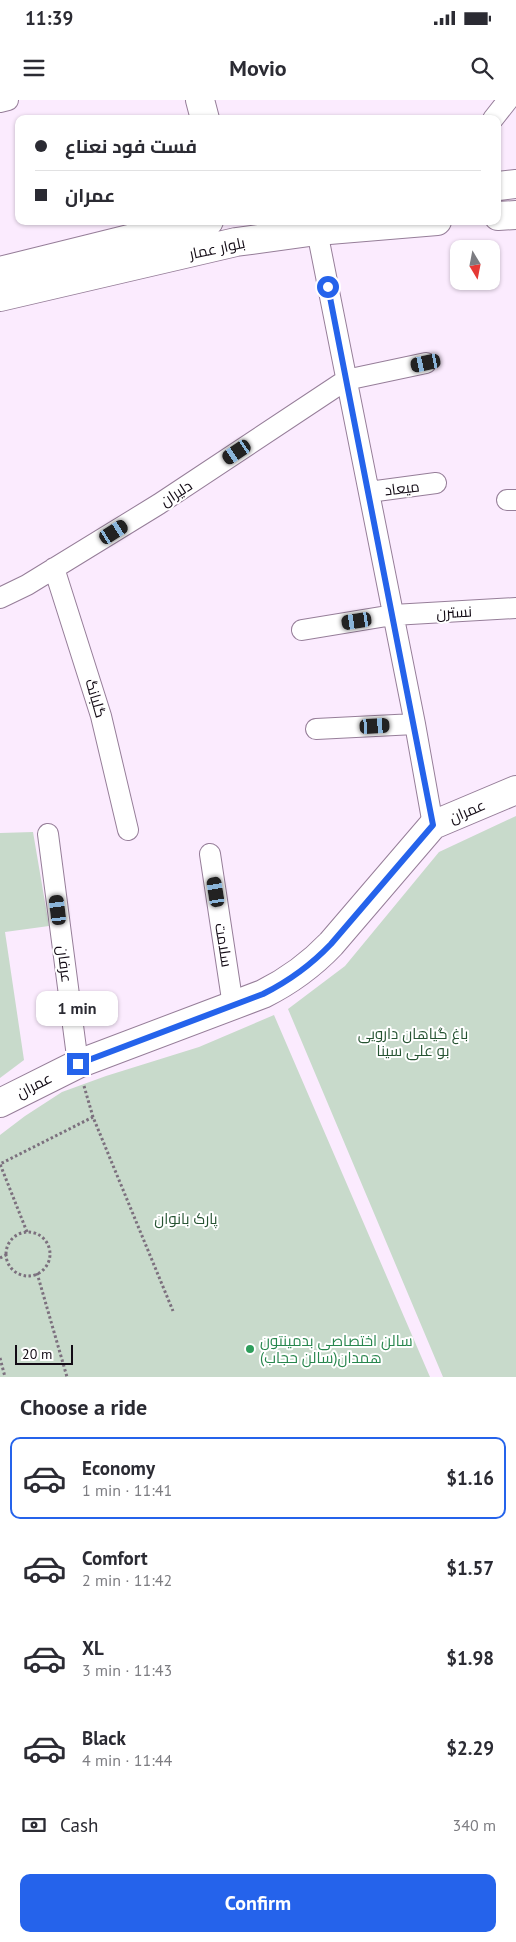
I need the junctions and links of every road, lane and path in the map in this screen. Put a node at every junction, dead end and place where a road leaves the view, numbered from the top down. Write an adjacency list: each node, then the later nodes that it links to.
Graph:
1 (8, 100): 4 (street)
2 (200, 100): 5 (main road)
3 (508, 100): 6 (street)
4 (0, 102)
5 (204, 115)
6 (496, 115)
7 (516, 184): 8 (main road)
8 (501, 186)
9 (516, 215): 10 (main road)
10 (501, 216)
11 (190, 225): 15 (main road, بلوار عمار)
12 (389, 225): 13 (main road, بلوار عمار)
13 (317, 231): 14 (main road, بلوار عمار); 18 (street)
14 (233, 232): 16 (main road, بلوار عمار)
15 (2, 269)
16 (0, 297)
17 (426, 363): 18 (street)
18 (346, 380): 20 (street); 21 (street, دلیران)
19 (436, 483): 20 (street, میعاد)
20 (369, 492): 24 (street)
21 (54, 568): 22 (street, دلیران); 30 (street, گلبانگ)
22 (0, 598)
23 (516, 608): 24 (street, نسترن)
24 (393, 615): 25 (street, نسترن); 26 (street)
25 (302, 630)
26 (415, 724): 27 (street); 29 (street)
27 (316, 728)
28 (516, 790): 29 (main road, عمران)
29 (433, 825): 33 (main road, عمران)
30 (128, 830)
31 (48, 834): 34 (street, عرفان)
32 (210, 854): 33 (street, سلامت)
33 (233, 1006): 34 (main road, عمران)
34 (78, 1064): 35 (main road, عمران); 36 (path)
35 (0, 1103)
36 (93, 1117): 37 (path); 41 (path)
37 (27, 1232): 38 (path); 40 (path)
38 (6, 1256): 39 (path); 40 (path)
39 (0, 1258)
40 (37, 1273): 44 (path)
41 (173, 1311)
42 (0, 1359): 43 (path)
43 (5, 1377)
44 (67, 1377)

